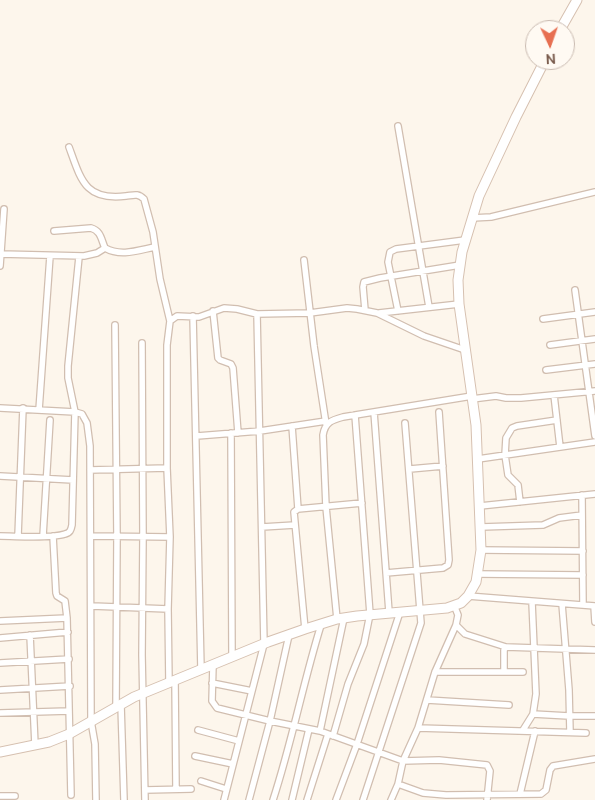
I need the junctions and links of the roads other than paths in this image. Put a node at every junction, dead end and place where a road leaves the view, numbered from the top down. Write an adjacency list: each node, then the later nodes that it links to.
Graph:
1 (577, 0): 2 (main road)
2 (566, 20)
3 (540, 70): 8 (main road)
4 (398, 126): 11 (street)
5 (69, 146): 12 (street)
6 (595, 192): 8 (street)
7 (4, 209): 14 (street)
8 (472, 218): 10 (main road)
9 (54, 231): 13 (street)
10 (465, 240): 11 (street); 18 (main road)
11 (418, 246): 20 (street); 21 (street)
12 (155, 247): 13 (street); 35 (street)
13 (105, 248): 16 (street)
14 (0, 254): 15 (street); 19 (street)
15 (50, 256): 16 (street); 50 (street)
16 (79, 256): 51 (street)
17 (304, 260): 29 (street)
18 (460, 265): 20 (street); 23 (main road)
19 (0, 266)
20 (423, 270): 21 (street); 24 (street)
21 (390, 276): 25 (street); 27 (street)
22 (575, 290): 32 (street)
23 (459, 304): 24 (street); 41 (main road)
24 (429, 307): 27 (street)
25 (365, 310): 29 (street); 30 (street)
26 (214, 311): 31 (street); 33 (street); 62 (street)
27 (398, 311): 30 (street)
28 (595, 312): 32 (street)
29 (310, 313): 31 (street); 57 (street)
30 (376, 313): 41 (street)
31 (257, 314): 60 (street)
32 (578, 314): 34 (street); 38 (street)
33 (193, 316): 35 (street); 63 (street)
34 (542, 319)
35 (170, 321): 70 (street)
36 (115, 324): 74 (street)
37 (595, 339): 38 (street)
38 (582, 341): 40 (street); 43 (street)
39 (142, 343): 71 (street)
40 (550, 345)
41 (465, 350): 47 (main road)
42 (595, 364): 43 (street)
43 (585, 365): 44 (street); 45 (street)
44 (546, 370)
45 (592, 391): 46 (street); 64 (street)
46 (554, 395): 47 (street); 56 (street)
47 (472, 398): 52 (street); 68 (main road)
48 (0, 408): 49 (street)
49 (23, 408): 50 (street); 76 (street)
50 (39, 410): 51 (street)
51 (75, 412): 73 (street); 78 (street)
52 (374, 412): 54 (street); 101 (street)
53 (438, 412): 69 (street)
54 (355, 415): 57 (street); 82 (street)
55 (50, 420): 77 (street)
56 (557, 420): 66 (street); 67 (street)
57 (326, 423): 59 (street); 84 (street)
58 (405, 423): 72 (street)
59 (292, 426): 60 (street); 85 (street)
60 (260, 431): 62 (street); 88 (street)
61 (231, 433): 62 (street); 63 (street); 134 (street)
62 (238, 433)
63 (196, 436): 139 (street)
64 (595, 436)
65 (595, 442): 66 (street)
66 (560, 447): 67 (street)
67 (504, 455): 68 (street); 81 (street)
68 (478, 459): 83 (main road)
69 (443, 466): 72 (street); 100 (street)
70 (167, 468): 71 (street); 97 (street)
71 (142, 469): 74 (street); 96 (street)
72 (410, 469): 100 (street)
73 (90, 470): 74 (street); 94 (street)
74 (116, 470): 95 (street)
75 (0, 476): 76 (street)
76 (20, 477): 77 (street); 91 (street)
77 (46, 479): 78 (street); 92 (street)
78 (73, 480): 93 (street)
79 (595, 494): 80 (street)
80 (582, 495): 81 (street); 86 (street)
81 (520, 502): 83 (street)
82 (362, 503): 84 (street); 117 (street)
83 (480, 506): 89 (main road)
84 (326, 507): 85 (street); 119 (street)
85 (298, 509): 87 (street)
86 (582, 515): 89 (street); 99 (street)
87 (295, 525): 88 (street); 124 (street)
88 (262, 527): 129 (street)
89 (481, 527): 98 (main road)
90 (0, 536): 91 (street)
91 (18, 536): 92 (street)
92 (43, 536): 93 (street)
93 (53, 536): 118 (street)
94 (92, 536): 95 (street); 108 (street)
95 (117, 537): 96 (street); 109 (street)
96 (143, 537): 97 (street); 112 (street)
97 (170, 537): 113 (street)
98 (482, 550): 99 (street); 102 (main road)
99 (583, 551): 103 (street)
100 (417, 571): 101 (street); 114 (street)
101 (386, 573): 115 (street)
102 (478, 574): 103 (street); 104 (main road)
103 (583, 575): 107 (street)
104 (468, 596): 105 (street); 110 (main road)
105 (532, 602): 106 (street); 131 (street)
106 (562, 604): 107 (street); 132 (street)
107 (583, 605): 111 (street)
108 (92, 606): 109 (street); 160 (street)
109 (116, 606): 112 (street); 152 (street)
110 (454, 606): 114 (main road); 123 (street)
111 (594, 606): 121 (street)
112 (142, 607): 113 (street); 149 (street)
113 (168, 609): 143 (street)
114 (420, 610): 116 (main road); 177 (street)
115 (389, 612): 116 (main road); 117 (main road)
116 (400, 612): 174 (street)
117 (370, 614): 119 (main road); 172 (street)
118 (67, 618): 120 (street); 125 (street)
119 (341, 619): 122 (main road); 167 (street)
120 (0, 621)
121 (595, 622)
122 (321, 625): 124 (main road); 162 (street)
123 (456, 625): 130 (street); 140 (street)
124 (305, 629): 127 (main road)
125 (68, 632): 126 (street); 135 (street)
126 (30, 635): 128 (street); 136 (street)
127 (289, 635): 129 (main road); 161 (street)
128 (0, 638)
129 (264, 644): 134 (main road); 148 (street)
130 (506, 647): 131 (street); 141 (street)
131 (534, 648): 132 (street); 156 (street)
132 (566, 649): 133 (street); 158 (street)
133 (595, 650)
134 (232, 656): 138 (main road)
135 (69, 659): 136 (street); 145 (street)
136 (31, 662): 137 (street); 146 (street)
137 (0, 663)
138 (212, 665): 139 (main road); 144 (street)
139 (201, 669): 143 (main road)
140 (435, 672): 141 (street); 150 (street)
141 (504, 672): 142 (street)
142 (523, 672)
143 (172, 681): 149 (main road); 184 (street)
144 (212, 683): 148 (street); 157 (street)
145 (70, 686): 146 (street); 153 (street)
146 (32, 688): 147 (street); 154 (street)
147 (0, 690)
148 (252, 691): 157 (street)
149 (142, 694): 152 (main road); 187 (street)
150 (427, 700): 151 (street); 163 (street)
151 (509, 705)
152 (119, 706): 160 (main road); 194 (street)
153 (69, 711): 154 (street); 171 (street)
154 (34, 713): 155 (street); 175 (street)
155 (0, 714)
156 (533, 714): 158 (street); 166 (street)
157 (245, 715): 161 (street); 173 (street)
158 (569, 716): 159 (street); 169 (street)
159 (595, 716)
160 (91, 721): 171 (main road); 193 (street)
161 (270, 721): 162 (street); 197 (street)
162 (295, 726): 165 (street); 198 (street)
163 (418, 728): 166 (street); 180 (street)
164 (198, 730): 173 (street)
165 (310, 730): 167 (street); 199 (street)
166 (523, 730): 168 (street)
167 (320, 731): 172 (street)
168 (535, 731): 169 (street); 188 (street)
169 (570, 732): 170 (street)
170 (586, 733)
171 (69, 734): 175 (main road); 189 (street)
172 (331, 735): 174 (street); 200 (street)
173 (239, 741): 181 (street)
174 (357, 744): 177 (street); 201 (street)
175 (36, 745): 176 (main road)
176 (0, 752)
177 (378, 752): 180 (street); 202 (street)
178 (195, 756): 181 (street)
179 (595, 759): 188 (street)
180 (403, 761): 183 (street); 192 (street)
181 (233, 764): 186 (street)
182 (201, 781): 186 (street)
183 (398, 784): 192 (street); 203 (street)
184 (176, 789): 185 (street); 187 (street)
185 (191, 789)
186 (226, 789): 196 (street)
187 (145, 790): 195 (street)
188 (520, 794): 192 (street)
189 (71, 795)
190 (0, 796): 191 (street)
191 (15, 796)
192 (487, 797)
193 (96, 800)
194 (124, 800)
195 (145, 800)
196 (224, 800)
197 (249, 800)
198 (273, 800)
199 (292, 800)
200 (307, 800)
201 (336, 800)
202 (363, 800)
203 (391, 800)

